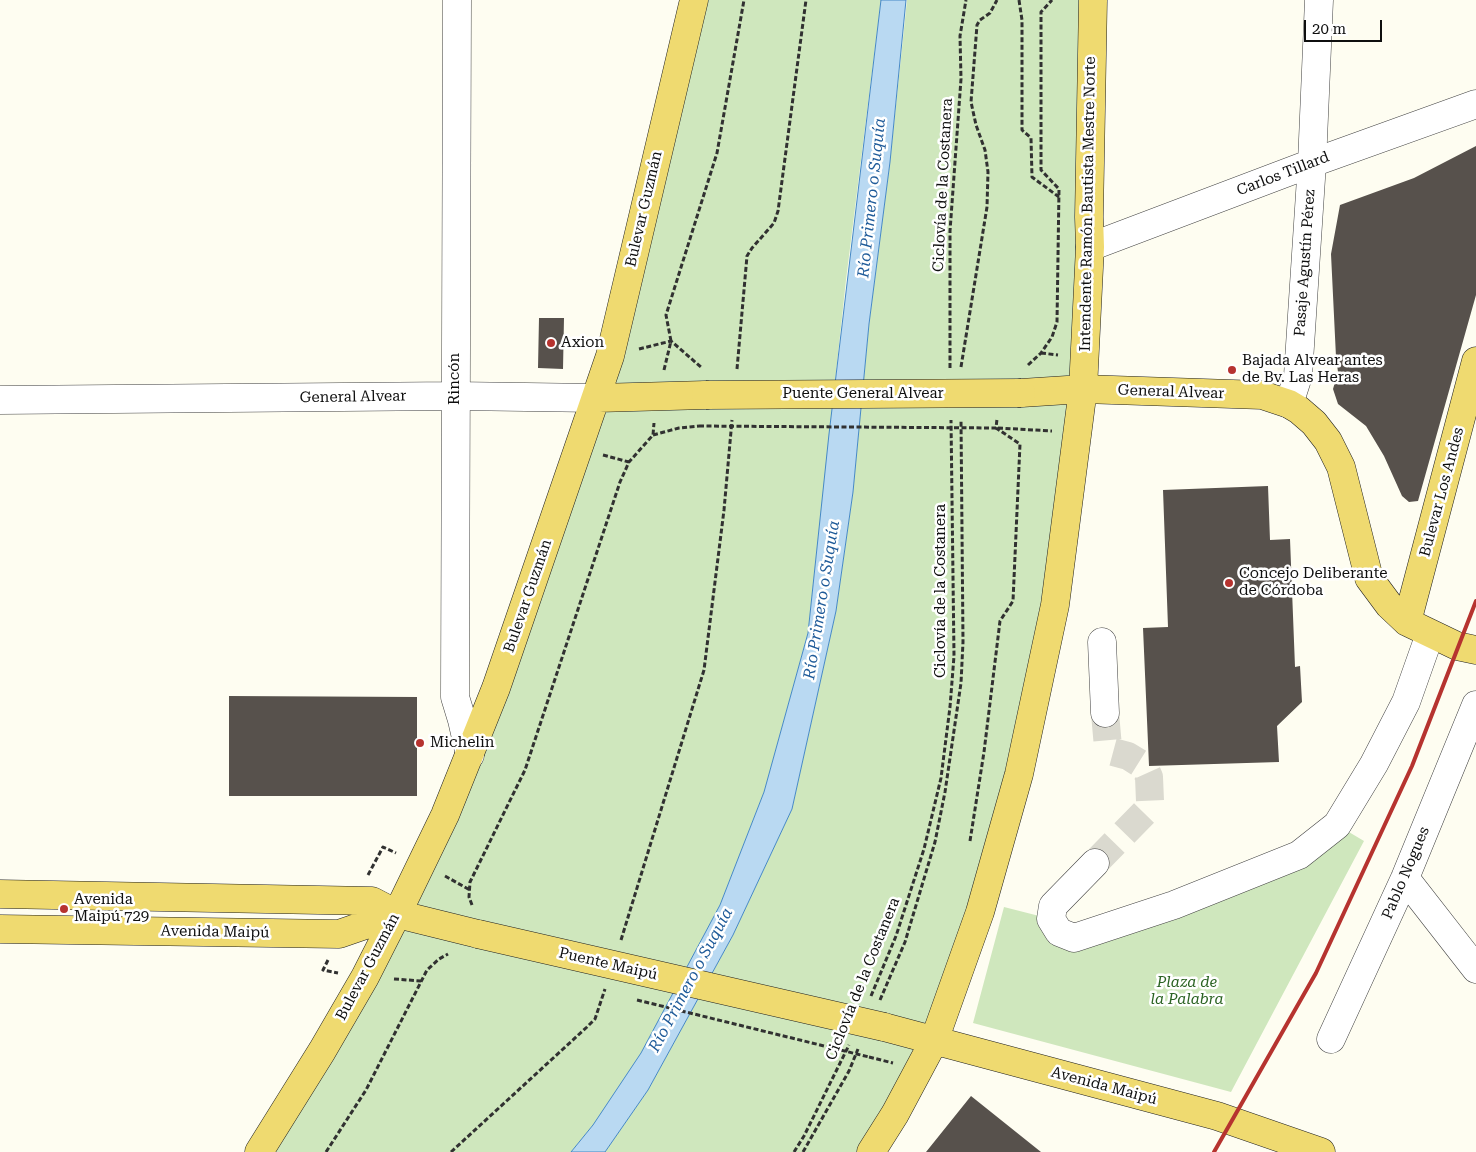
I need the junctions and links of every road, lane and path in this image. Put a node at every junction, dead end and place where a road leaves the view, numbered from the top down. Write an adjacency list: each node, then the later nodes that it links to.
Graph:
1 (457, 0): 25 (street, Rincón)
2 (694, 0): 17 (main road, Bulevar Guzmán)
3 (744, 0): 16 (path)
4 (806, 0): 21 (path)
5 (966, 0): 20 (path, Ciclovía de la Costanera)
6 (996, 0): 19 (path)
7 (1018, 0): 13 (path)
8 (1052, 0): 13 (path)
9 (1093, 0): 14 (main road, Intendente Ramón Bautista Mestre Norte)
10 (1319, 0): 12 (street, Pasaje Agustín Pérez)
11 (1476, 104): 12 (street, Carlos Tillard)
12 (1312, 163): 15 (street, Carlos Tillard); 29 (street, Pasaje Agustín Pérez)
13 (1059, 196): 14 (path); 23 (path)
14 (1089, 217): 15 (main road, Intendente Ramón Bautista Mestre Norte)
15 (1090, 247): 24 (main road, Intendente Ramón Bautista Mestre Norte)
16 (671, 341): 17 (path); 22 (path); 26 (path)
17 (610, 356): 27 (main road, Bulevar Guzmán)
18 (1476, 361): 36 (main road, Bulevar Los Andes)
19 (961, 370)
20 (950, 372)
21 (736, 373)
22 (708, 383): 23 (main road, Puente General Alvear, bridge); 26 (main road, General Alvear)
23 (1014, 385): 24 (main road, General Alvear); 33 (path)
24 (1083, 389): 29 (main road, General Alvear); 34 (main road, Intendente Ramón Bautista Mestre Norte)
25 (455, 396): 27 (street, General Alvear); 28 (street, General Alvear); 41 (street, Rincón)
26 (658, 396): 27 (main road, General Alvear); 35 (path)
27 (596, 398): 41 (main road, Bulevar Guzmán)
28 (0, 400)
29 (1288, 404): 36 (main road, General Alvear)
30 (733, 412): 49 (path)
31 (951, 412): 54 (path, Ciclovía de la Costanera)
32 (960, 416): 56 (path)
33 (996, 428): 34 (path); 35 (path, bridge); 42 (path)
34 (1078, 432): 59 (main road, Intendente Ramón Bautista Mestre Norte)
35 (653, 435): 48 (path)
36 (1419, 628): 38 (main road, General Alvear); 43 (street)
37 (1102, 642): 40 (street)
38 (1476, 650)
39 (1476, 705): 44 (street, Pablo Nogues)
40 (1105, 713)
41 (470, 755): 46 (main road, Bulevar Guzmán)
42 (968, 847)
43 (1095, 863)
44 (1405, 878): 50 (street); 57 (street, Pablo Nogues)
45 (0, 894): 46 (main road)
46 (397, 914): 47 (main road, Avenida Maipú); 48 (main road); 63 (main road, Bulevar Guzmán)
47 (0, 929)
48 (469, 932): 56 (main road, Puente Maipú, bridge); 64 (path)
49 (620, 942)
50 (1476, 969)
51 (606, 988): 65 (path)
52 (599, 991): 53 (path)
53 (608, 994)
54 (871, 997)
55 (628, 998): 61 (path, bridge)
56 (890, 1021): 59 (main road, Avenida Maipú); 62 (path)
57 (1330, 1038)
58 (852, 1039): 66 (path, Ciclovía de la Costanera)
59 (934, 1040): 68 (main road, Intendente Ramón Bautista Mestre Norte); 69 (main road, Avenida Maipú)
60 (860, 1044): 67 (path)
61 (869, 1057)
62 (892, 1069)
63 (259, 1152)
64 (326, 1152)
65 (451, 1152)
66 (794, 1152)
67 (804, 1152)
68 (871, 1152)
69 (1321, 1152)

